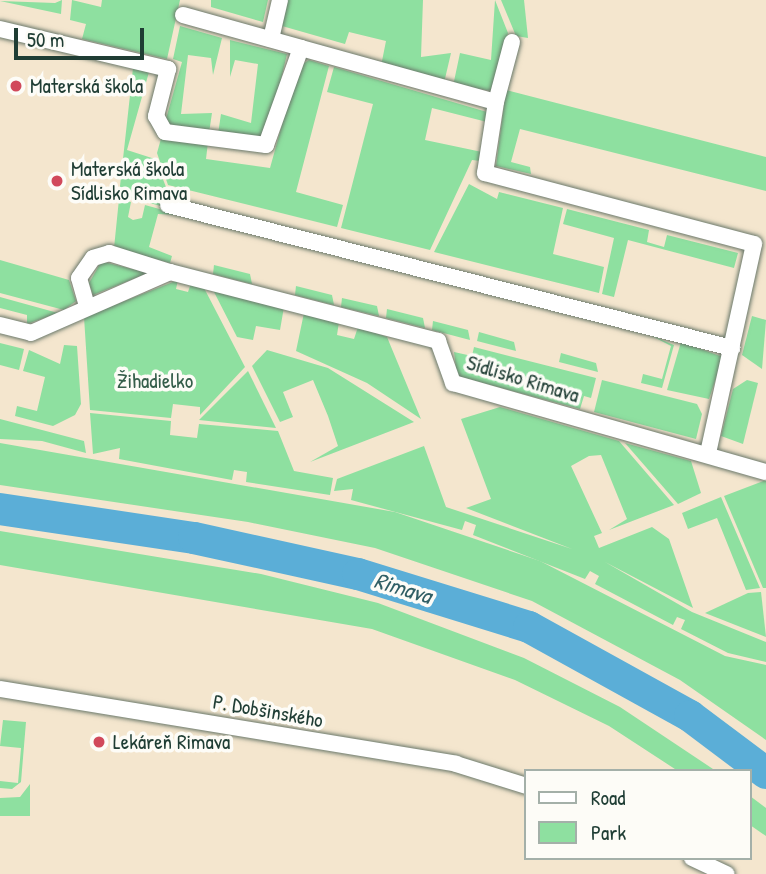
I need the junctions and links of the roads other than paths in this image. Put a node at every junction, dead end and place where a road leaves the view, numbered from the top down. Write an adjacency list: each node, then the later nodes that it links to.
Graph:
1 (279, 0): 4 (street)
2 (183, 15): 4 (street)
3 (0, 29): 6 (street)
4 (271, 39): 6 (street)
5 (512, 42): 7 (street)
6 (301, 48): 7 (street)
7 (496, 102): 12 (street)
8 (168, 205): 12 (street)
9 (170, 272): 10 (street); 10 (street, Sídlisko Rimava); 13 (street, Sídlisko Rimava)
10 (88, 306): 11 (street)
11 (0, 325)
12 (732, 348): 13 (street)
13 (708, 453): 14 (street, Sídlisko Rimava)
14 (766, 472)
15 (0, 689): 16 (street, P. Dobšinského)
16 (524, 785)
17 (696, 860): 18 (street)
18 (727, 874)

